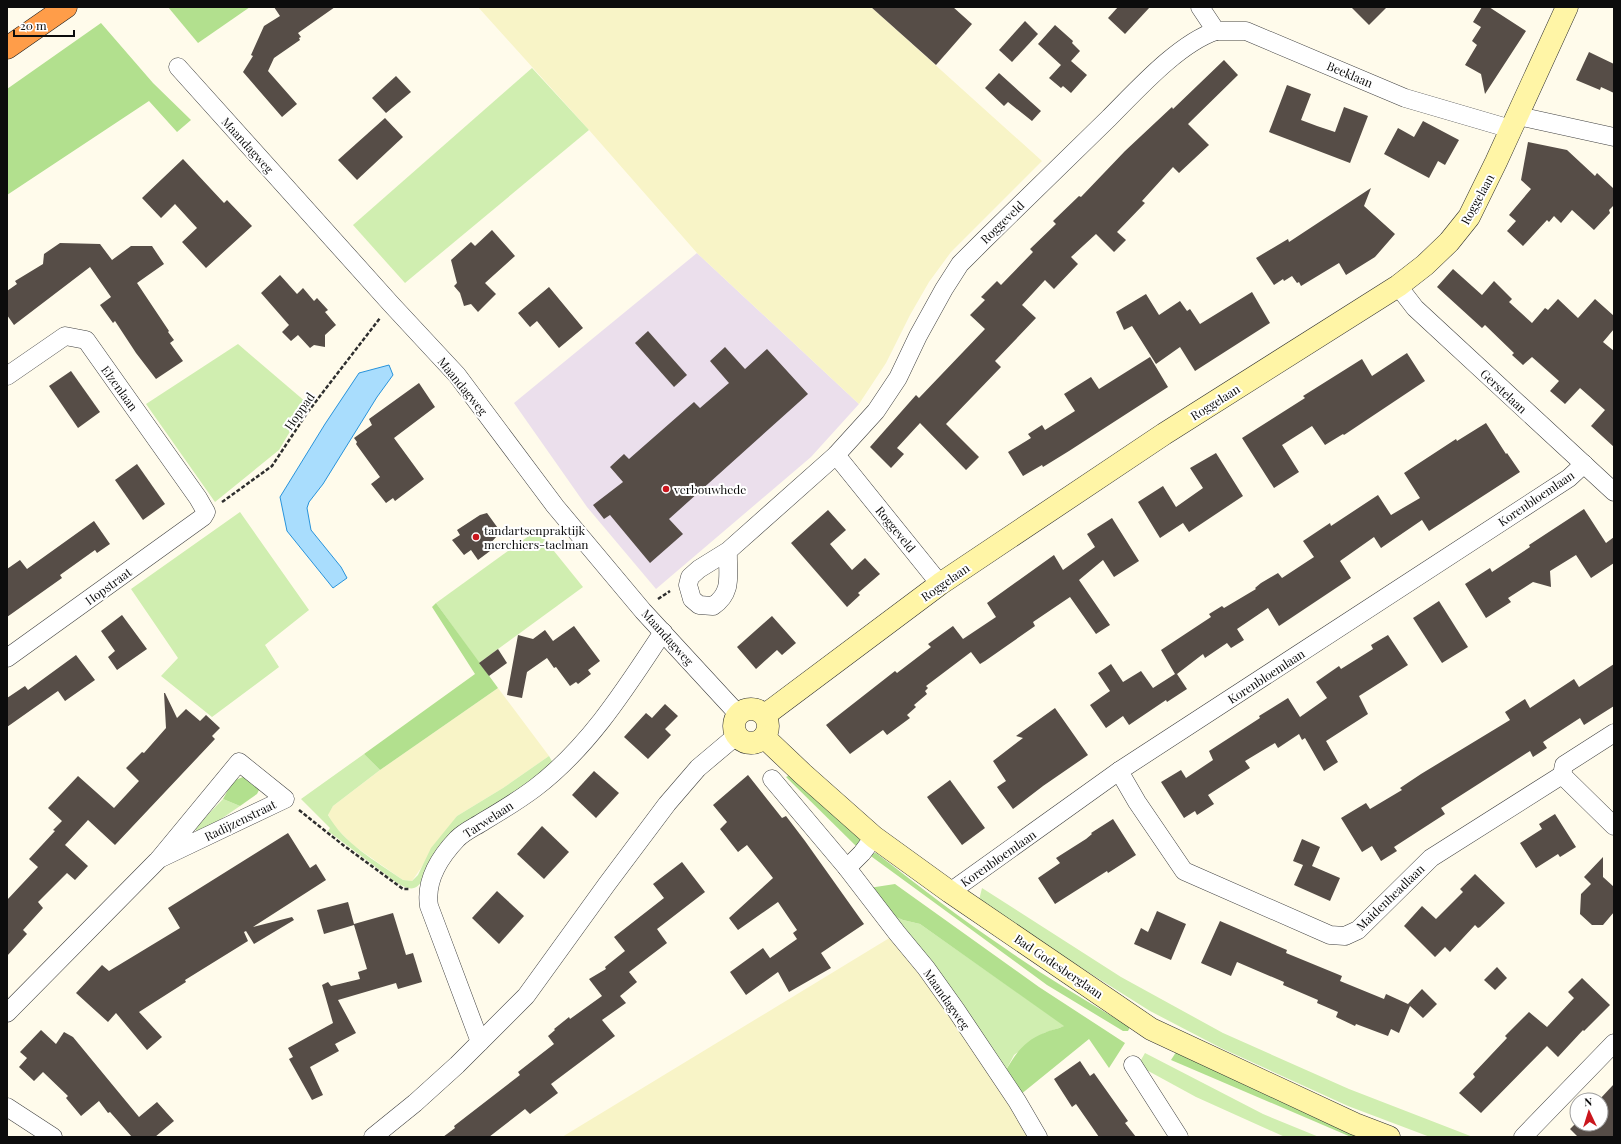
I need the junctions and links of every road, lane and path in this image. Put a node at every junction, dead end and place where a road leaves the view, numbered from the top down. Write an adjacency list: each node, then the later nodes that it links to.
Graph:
1 (66, 7): 5 (highway)
2 (1200, 7): 4 (street)
3 (1567, 7): 7 (street, Roggelaan)
4 (1216, 31): 7 (street, Beeklaan); 12 (street, Roggeveld)
5 (7, 48)
6 (178, 67): 10 (street, Maandagweg)
7 (1514, 122): 8 (street, Beeklaan); 9 (street, Roggelaan)
8 (1614, 137)
9 (1398, 286): 13 (street, Gerstelaan); 17 (street, Roggelaan)
10 (391, 304): 15 (path, Hoppad); 19 (street, Maandagweg)
11 (7, 376): 15 (street, Elzenlaan)
12 (836, 455): 16 (street, Roggeveld); 17 (street, Roggeveld)
13 (1584, 464): 14 (street, Gerstelaan); 27 (street, Korenbloemlaan)
14 (1614, 492)
15 (206, 512): 21 (street, Hopstraat)
16 (728, 551): 18 (street, Roggeveld); 18 (street)
17 (940, 584): 23 (street, Roggelaan)
18 (688, 585): 19 (path)
19 (644, 611): 20 (street, Maandagweg)
20 (663, 632): 22 (street, Maandagweg); 35 (street, Tarwelaan)
21 (7, 658)
22 (738, 714): 23 (street); 25 (street)
23 (764, 715): 26 (street)
24 (1614, 733): 28 (street, Maidenheadlaan)
25 (736, 736): 26 (street); 38 (street)
26 (764, 737): 32 (street, Bad Godesberglaan)
27 (1119, 771): 28 (street, Maidenheadlaan); 36 (street, Korenbloemlaan)
28 (1562, 775): 31 (street)
29 (772, 779): 34 (street, Maandagweg)
30 (285, 799): 33 (street, Radijzenstraat); 33 (street, Radijzenstraat); 35 (path)
31 (1614, 826)
32 (874, 837): 34 (street); 36 (street, Bad Godesberglaan)
33 (159, 859): 37 (street, Radijzenstraat)
34 (847, 868): 44 (street, Maandagweg)
35 (428, 890): 38 (street, Tarwelaan)
36 (950, 892): 46 (street, Bad Godesberglaan)
37 (7, 1013)
38 (480, 1042): 43 (street)
39 (1614, 1043): 47 (street)
40 (1133, 1064): 45 (street)
41 (7, 1107): 42 (street)
42 (53, 1137)
43 (373, 1137)
44 (1038, 1137)
45 (1179, 1137)
46 (1389, 1137)
47 (1523, 1137)

